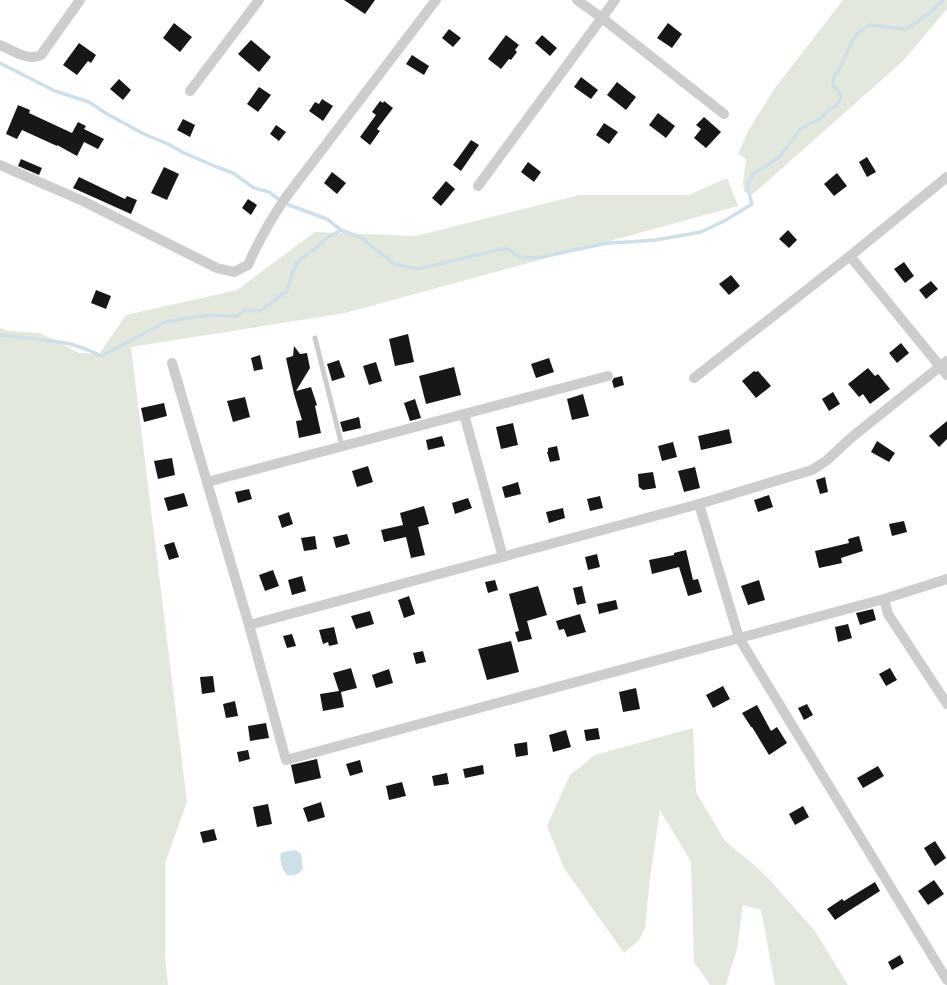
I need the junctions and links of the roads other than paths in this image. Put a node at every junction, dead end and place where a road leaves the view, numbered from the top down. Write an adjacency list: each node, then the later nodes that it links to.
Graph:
1 (80, 0): 7 (street)
2 (259, 0): 8 (street)
3 (436, 0): 10 (street)
4 (577, 0): 6 (street)
5 (615, 0): 6 (street)
6 (602, 18): 9 (street); 12 (street)
7 (0, 45)
8 (190, 91)
9 (724, 114)
10 (0, 165)
11 (947, 177): 13 (street)
12 (478, 186)
13 (850, 256): 16 (street); 19 (street)
14 (315, 338): 21 (lane)
15 (172, 363): 22 (street)
16 (944, 364): 17 (street); 23 (street)
17 (947, 375)
18 (608, 376): 20 (street)
19 (694, 378)
20 (464, 414): 21 (street); 24 (street)
21 (342, 446): 22 (street)
22 (207, 482): 27 (street)
23 (700, 504): 24 (street); 28 (street)
24 (503, 557): 27 (street)
25 (947, 579): 26 (street)
26 (884, 599): 28 (street); 29 (street)
27 (249, 625): 28 (street)
28 (739, 638): 30 (street)
29 (947, 704)
30 (947, 980)

